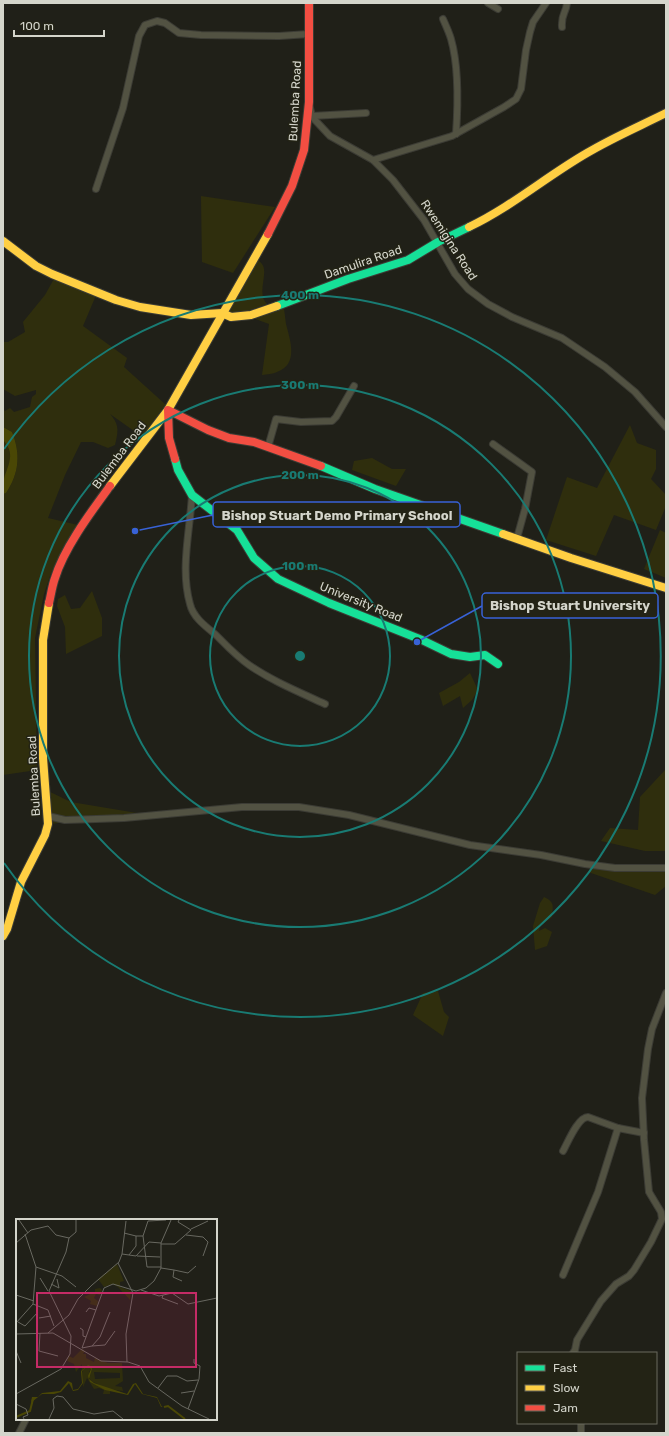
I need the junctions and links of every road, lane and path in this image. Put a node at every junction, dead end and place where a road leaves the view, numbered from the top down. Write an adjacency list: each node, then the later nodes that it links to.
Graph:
1 (309, 3): 8 (street, Bulemba Road)
2 (488, 3): 5 (street)
3 (546, 3): 13 (street)
4 (567, 3): 7 (street)
5 (498, 9)
6 (443, 19): 13 (street)
7 (562, 27)
8 (309, 34): 9 (street, Bulemba Road); 15 (street)
9 (309, 102): 12 (street, Rwemigina Road); 18 (street, Bulemba Road)
10 (366, 113): 12 (street)
11 (666, 113): 17 (street, Damulira Road)
12 (312, 116): 14 (street, Rwemigina Road)
13 (456, 134): 14 (street)
14 (373, 160): 17 (street, Rwemigina Road)
15 (96, 189)
16 (3, 241): 18 (street, Damulira Road)
17 (438, 242): 18 (street, Damulira Road); 21 (street, Rwemigina Road)
18 (222, 313): 20 (street, Bulemba Road)
19 (354, 386): 23 (street)
20 (168, 410): 23 (street); 24 (street, University Road); 29 (street, Bulemba Road)
21 (666, 427)
22 (493, 444): 25 (street)
23 (268, 447): 25 (street)
24 (192, 495): 27 (street, University Road); 28 (street)
25 (516, 538): 26 (street)
26 (666, 588)
27 (498, 664)
28 (325, 704)
29 (48, 816): 30 (street); 31 (street, Bulemba Road)
30 (666, 868)
31 (3, 936)
32 (666, 993): 34 (street)
33 (618, 1128): 34 (street); 35 (street); 36 (street)
34 (644, 1132): 37 (street)
35 (563, 1151)
36 (563, 1275)
37 (574, 1352)
38 (26, 1420): 39 (street)
39 (19, 1433)

